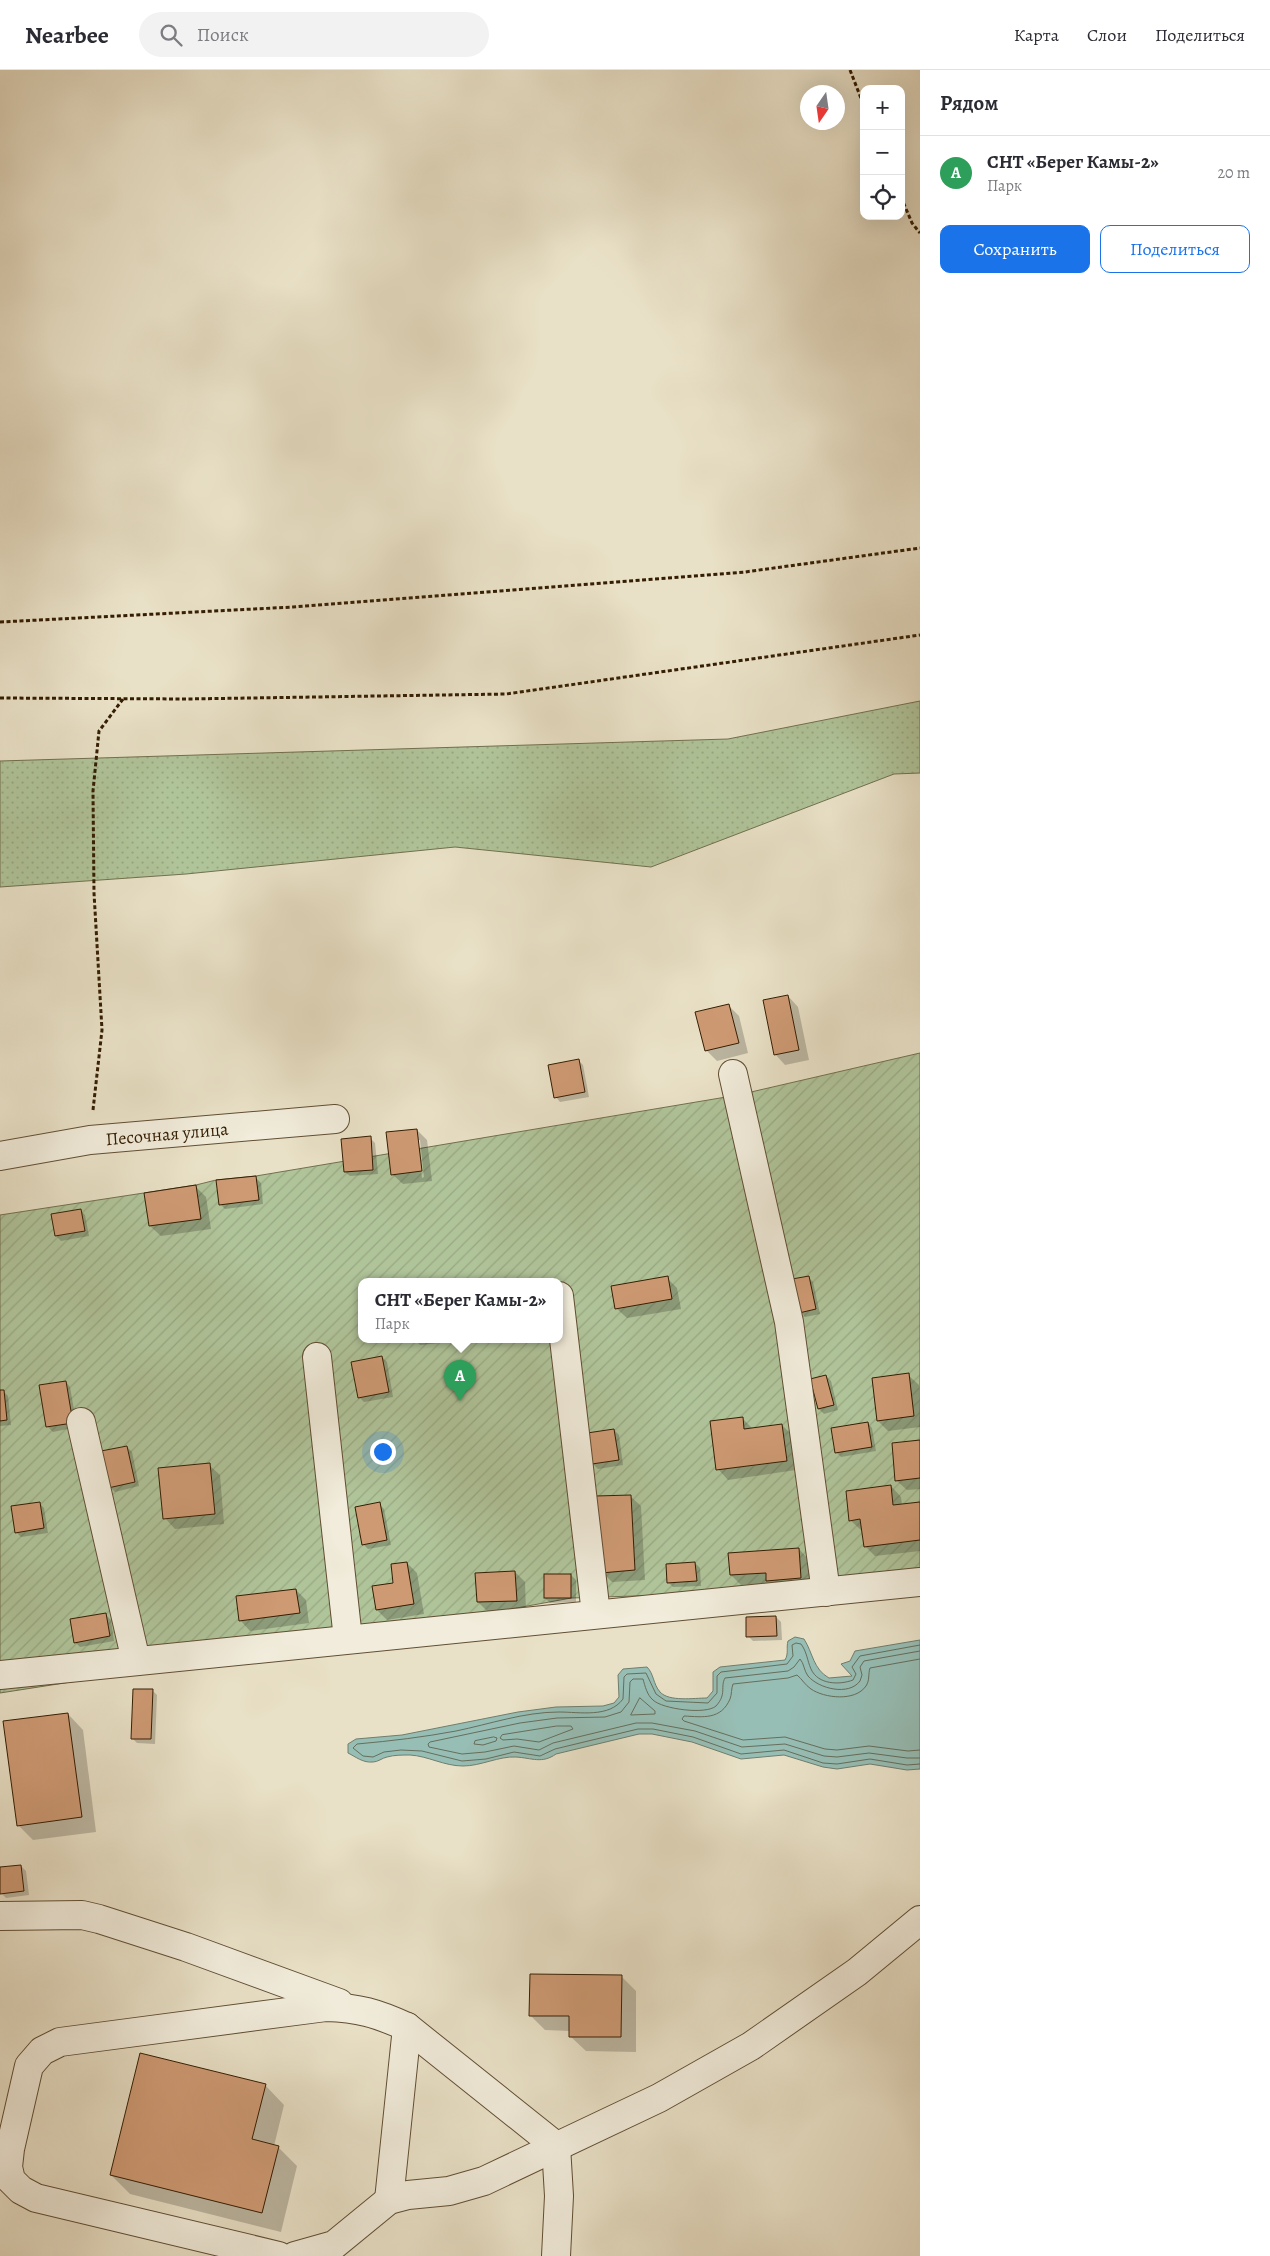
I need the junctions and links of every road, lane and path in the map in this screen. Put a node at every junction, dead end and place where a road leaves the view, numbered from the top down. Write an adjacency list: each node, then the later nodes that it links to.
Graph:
1 (850, 70): 2 (path)
2 (860, 96)
3 (905, 206): 4 (path)
4 (920, 232)
5 (920, 548): 6 (path)
6 (0, 622)
7 (920, 635): 9 (path)
8 (0, 698): 9 (path)
9 (123, 698): 12 (path)
10 (734, 1074): 18 (street)
11 (335, 1119): 12 (street, Песочная улица)
12 (90, 1140): 13 (street, Песочная улица)
13 (0, 1156)
14 (563, 1330): 19 (street)
15 (318, 1357): 20 (street)
16 (81, 1422): 21 (street)
17 (920, 1582): 18 (street)
18 (826, 1592): 19 (street)
19 (596, 1614): 20 (street)
20 (348, 1640): 21 (street)
21 (136, 1661): 22 (street)
22 (0, 1675)
23 (0, 1916): 25 (street)
24 (920, 1920): 27 (street)
25 (352, 2008): 26 (street); 30 (street)
26 (407, 2027): 27 (street); 28 (street)
27 (556, 2146): 28 (street); 32 (street)
28 (389, 2200): 29 (street)
29 (353, 2243): 31 (street)
30 (279, 2256)
31 (295, 2256)
32 (556, 2256)

